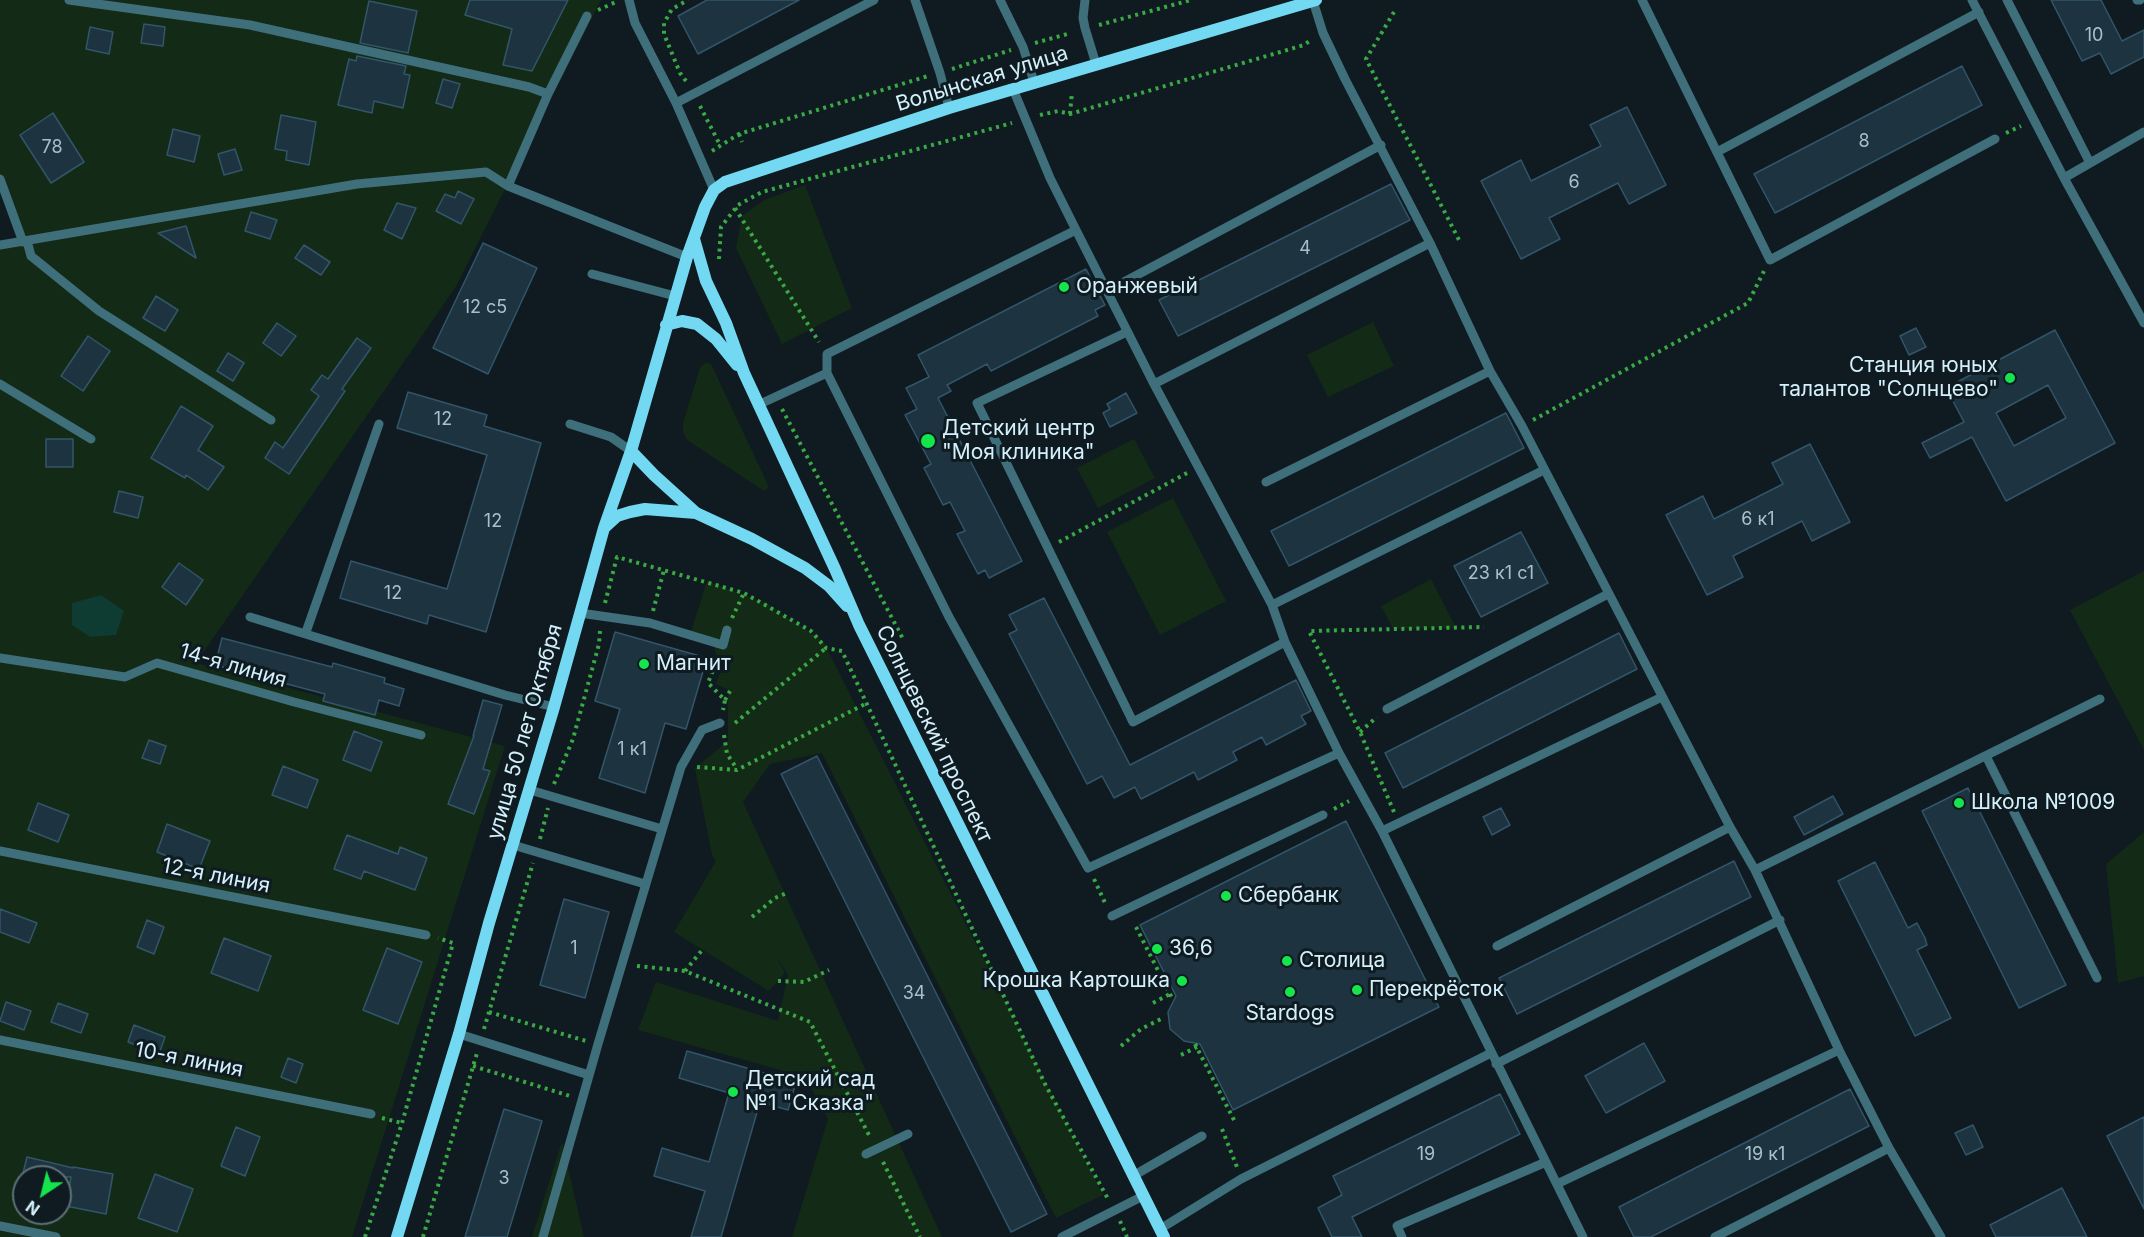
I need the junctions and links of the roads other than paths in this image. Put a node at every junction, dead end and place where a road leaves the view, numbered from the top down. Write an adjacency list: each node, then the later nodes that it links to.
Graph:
1 (69, 0): 16 (lane)
2 (629, 0): 17 (lane)
3 (874, 0): 17 (lane)
4 (915, 0): 18 (lane)
5 (999, 0): 14 (lane)
6 (1085, 0): 13 (lane)
7 (1314, 0): 13 (street, Волынская улица); 21 (lane)
8 (1642, 0): 22 (lane)
9 (1972, 0): 11 (lane)
10 (2007, 0): 23 (lane)
11 (1978, 12): 22 (lane); 24 (lane)
12 (587, 16): 16 (lane)
13 (1096, 64): 14 (street, Волынская улица)
14 (1034, 82): 15 (street, Волынская улица)
15 (1012, 89): 18 (street, Волынская улица); 28 (lane)
16 (548, 94): 26 (lane)
17 (676, 103): 27 (lane)
18 (949, 108): 27 (street, Волынская улица)
19 (2144, 132): 23 (lane)
20 (1995, 139): 22 (lane)
21 (1381, 145): 31 (lane); 35 (lane)
22 (1717, 152)
23 (2090, 163): 24 (lane)
24 (2064, 178): 37 (lane)
25 (0, 179): 30 (lane)
26 (508, 186): 30 (lane); 33 (lane)
27 (714, 190): 29 (street)
28 (1076, 230): 35 (lane); 42 (lane)
29 (694, 239): 33 (street, улица 50 лет Октября); 41 (street, Солнцевский проспект)
30 (25, 242): 32 (lane); 46 (lane)
31 (1430, 243): 40 (lane); 44 (lane)
32 (0, 245)
33 (687, 257): 36 (street, улица 50 лет Октября)
34 (592, 274): 36 (lane)
35 (1107, 291): 39 (lane)
36 (675, 296): 38 (street, улица 50 лет Октября)
37 (2144, 323)
38 (666, 325): 41 (street); 50 (street, улица 50 лет Октября)
39 (1127, 332): 44 (lane); 62 (lane)
40 (1490, 371): 51 (lane); 52 (lane)
41 (744, 373): 45 (street, Солнцевский проспект)
42 (827, 373): 45 (lane); 70 (lane)
43 (0, 384): 49 (lane)
44 (1154, 384): 56 (lane)
45 (760, 404): 59 (street, Солнцевский проспект)
46 (271, 420)
47 (379, 424): 61 (lane)
48 (570, 424): 50 (lane)
49 (92, 439)
50 (631, 451): 53 (street); 54 (street, улица 50 лет Октября)
51 (1544, 470): 55 (lane); 56 (lane)
52 (1266, 482)
53 (696, 513): 54 (street); 59 (street)
54 (604, 528): 57 (street, улица 50 лет Октября)
55 (1608, 594): 64 (lane); 67 (lane)
56 (1272, 605): 62 (lane)
57 (579, 613): 60 (lane); 66 (street, улица 50 лет Октября)
58 (250, 617): 61 (lane)
59 (859, 625): 98 (street, Солнцевский проспект)
60 (727, 630)
61 (306, 632): 66 (lane)
62 (1285, 642): 70 (lane)
63 (0, 658): 69 (lane, 14-я линия)
64 (1662, 697): 74 (lane); 76 (lane)
65 (2100, 699): 71 (lane)
66 (554, 707): 72 (street, улица 50 лет Октября)
67 (1387, 709)
68 (720, 723): 75 (lane)
69 (421, 735)
70 (1339, 753): 76 (lane)
71 (1986, 756): 79 (lane); 85 (lane)
72 (530, 790): 75 (lane); 77 (street, улица 50 лет Октября)
73 (1323, 815): 81 (lane)
74 (1730, 827): 79 (lane); 84 (lane)
75 (662, 829): 80 (lane)
76 (1382, 831): 89 (lane)
77 (513, 845): 80 (lane); 86 (street, улица 50 лет Октября)
78 (0, 851): 83 (lane, 12-я линия)
79 (1755, 870): 82 (lane)
80 (645, 884): 91 (lane)
81 (1112, 916)
82 (1780, 921): 88 (lane); 90 (lane)
83 (426, 935)
84 (1497, 946)
85 (2097, 978)
86 (459, 1034): 91 (lane); 104 (street, улица 50 лет Октября)
87 (0, 1040): 92 (lane, 10-я линия)
88 (1839, 1050): 95 (lane); 99 (lane)
89 (1491, 1053): 90 (lane); 102 (lane)
90 (1496, 1064): 97 (lane)
91 (589, 1075): 105 (lane)
92 (371, 1114)
93 (908, 1134): 96 (lane)
94 (1202, 1136): 98 (lane)
95 (1889, 1148): 109 (lane); 110 (lane)
96 (867, 1154)
97 (1546, 1162): 99 (lane); 107 (lane)
98 (1133, 1176): 100 (street, Солнцевский проспект)
99 (1557, 1184): 108 (lane)
100 (1143, 1196): 102 (street, Солнцевский проспект); 106 (lane)
101 (0, 1226): 103 (lane)
102 (1162, 1233)
103 (56, 1237)
104 (397, 1237)
105 (543, 1237)
106 (1062, 1237)
107 (1402, 1237)
108 (1583, 1237)
109 (1715, 1237)
110 (1941, 1237)

